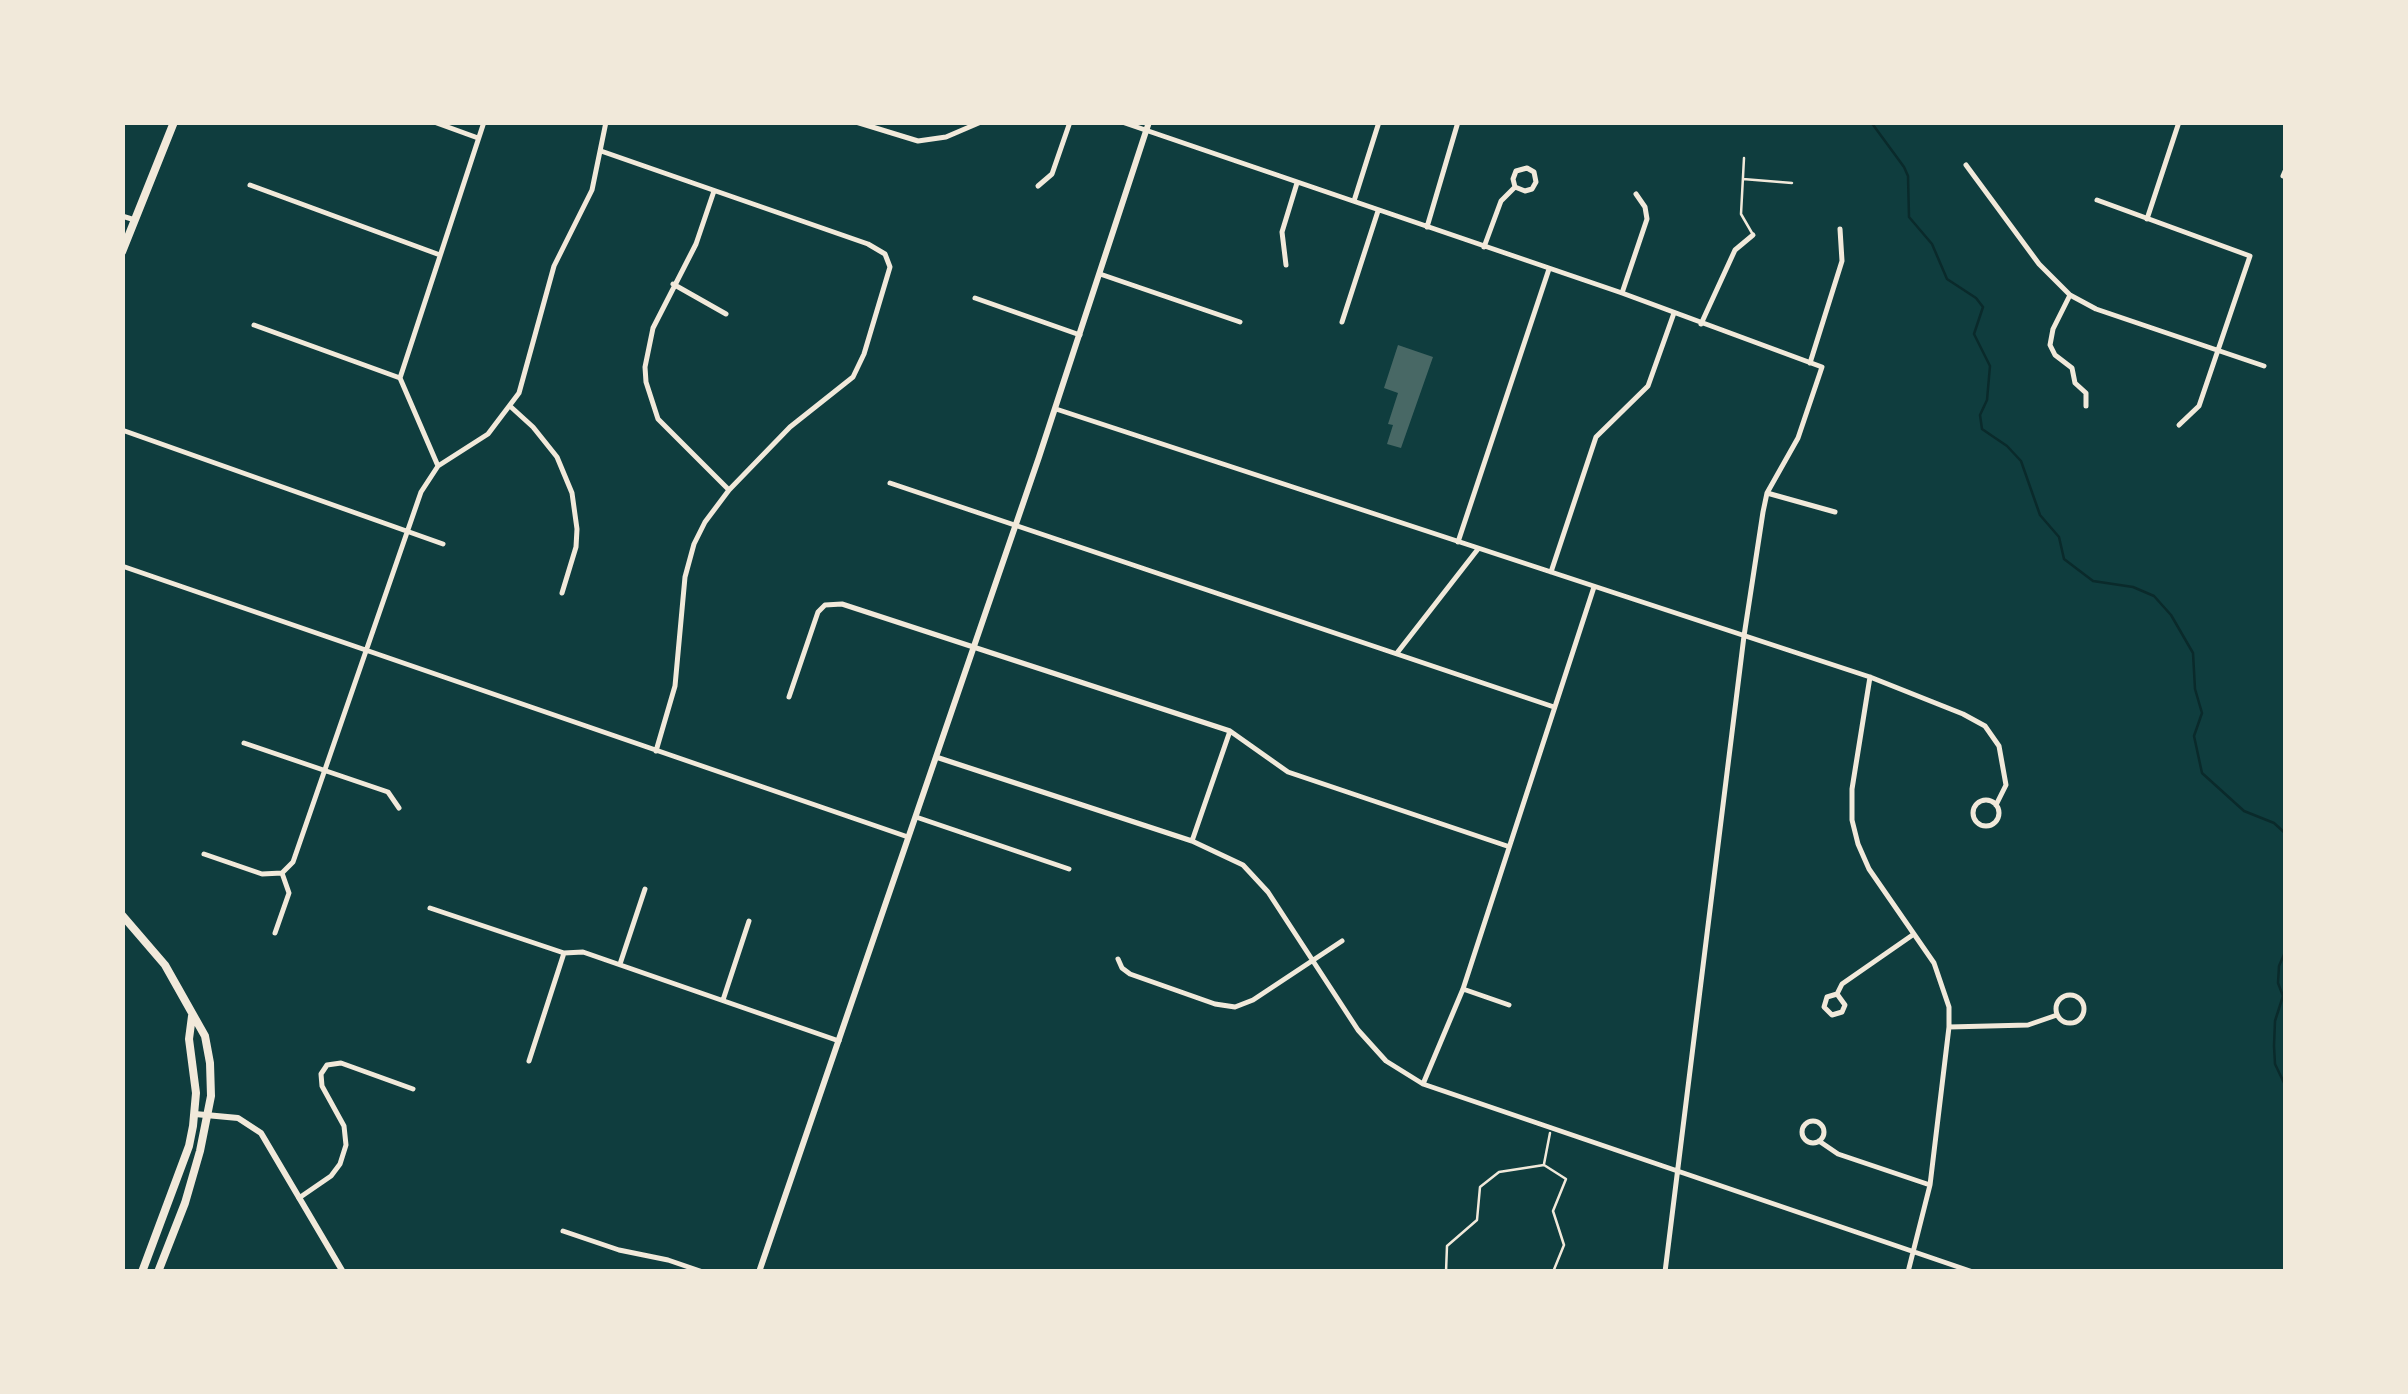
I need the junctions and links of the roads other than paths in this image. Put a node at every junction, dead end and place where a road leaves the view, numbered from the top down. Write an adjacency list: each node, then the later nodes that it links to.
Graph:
1 (174, 122): 30 (main road)
2 (434, 122): 13 (street)
3 (484, 122): 13 (street)
4 (606, 122): 14 (street)
5 (856, 122): 6 (street)
6 (981, 122)
7 (1070, 122): 21 (street)
8 (1122, 122): 12 (street)
9 (1378, 122): 26 (street)
10 (1458, 122): 31 (street)
11 (2180, 122): 29 (street)
12 (1148, 127): 18 (street); 39 (street)
13 (478, 138): 36 (street)
14 (601, 151): 23 (street); 56 (street)
15 (1744, 158): 17 (lane)
16 (1966, 166): 42 (street)
17 (1743, 179): 19 (lane); 33 (lane)
18 (1297, 183): 26 (street); 37 (street)
19 (1792, 183)
20 (250, 185): 36 (street)
21 (1038, 186)
22 (1515, 187): 22 (street); 34 (street)
23 (714, 191): 40 (street); 62 (street)
24 (1636, 194): 41 (street)
25 (2097, 200): 29 (street)
26 (1354, 202): 27 (street)
27 (1378, 210): 31 (street); 47 (street)
28 (122, 216): 30 (street)
29 (2148, 219): 51 (street)
30 (135, 220): 35 (main road)
31 (1427, 228): 34 (street)
32 (1840, 229): 52 (street)
33 (1754, 234): 48 (street)
34 (1484, 247): 38 (street)
35 (122, 252)
36 (440, 255): 54 (street)
37 (1286, 265)
38 (1549, 269): 41 (street); 67 (street)
39 (1100, 274): 46 (street); 50 (street)
40 (673, 284): 45 (street); 62 (street)
41 (1622, 294): 44 (street)
42 (2070, 295): 51 (street); 55 (street)
43 (975, 298): 50 (street)
44 (1674, 313): 48 (street); 71 (street)
45 (726, 314)
46 (1240, 322)
47 (1342, 322)
48 (1701, 324): 52 (street)
49 (254, 326): 54 (street)
50 (1080, 336): 57 (street)
51 (2218, 351): 53 (street); 58 (street)
52 (1810, 363): 63 (street)
53 (2264, 366)
54 (400, 378): 60 (street)
55 (2086, 406)
56 (511, 407): 60 (street); 73 (street)
57 (1056, 409): 65 (street); 67 (street)
58 (2179, 425)
59 (122, 430): 66 (street)
60 (438, 466): 66 (street)
61 (890, 483): 65 (street)
62 (729, 490): 83 (street)
63 (1767, 492): 64 (street); 74 (street)
64 (1835, 512)
65 (1016, 525): 75 (street); 77 (street)
66 (406, 531): 68 (street); 76 (street)
67 (1458, 542): 69 (street)
68 (443, 544)
69 (1478, 548): 71 (street); 77 (street)
70 (122, 566): 76 (street)
71 (1551, 572): 72 (street)
72 (1594, 587): 74 (street); 80 (street)
73 (562, 593)
74 (1744, 636): 78 (street); 120 (street)
75 (974, 648): 79 (street); 81 (street); 84 (street)
76 (365, 651): 83 (street); 85 (street)
77 (1397, 653): 80 (street)
78 (1870, 678): 86 (street); 100 (street)
79 (789, 697)
80 (1554, 706): 91 (street)
81 (1230, 731): 90 (street); 91 (street)
82 (244, 743): 85 (street)
83 (656, 750): 89 (street)
84 (936, 757): 88 (street); 90 (street)
85 (324, 770): 87 (street); 94 (street)
86 (1996, 805): 86 (street)
87 (399, 808)
88 (916, 816): 89 (street); 93 (street)
89 (908, 837): 113 (street)
90 (1192, 841): 104 (street)
91 (1508, 846): 106 (street)
92 (204, 854): 94 (street)
93 (1070, 869)
94 (282, 873): 99 (street)
95 (645, 889): 105 (street)
96 (430, 908): 102 (street)
97 (122, 915): 111 (main road)
98 (750, 921): 108 (street)
99 (275, 932)
100 (1914, 934): 107 (street); 112 (street)
101 (1342, 941): 104 (street)
102 (564, 953): 105 (street); 114 (street)
103 (1118, 959): 104 (street)
104 (1312, 961): 115 (street)
105 (620, 964): 108 (street)
106 (1463, 989): 109 (street); 115 (street)
107 (1837, 994): 107 (street)
108 (724, 1000): 113 (street)
109 (1509, 1005)
110 (2058, 1015): 110 (street); 112 (street)
111 (192, 1016): 117 (main road); 118 (main road)
112 (1950, 1028): 121 (street)
113 (838, 1041): 129 (street)
114 (528, 1061)
115 (1423, 1084): 120 (street)
116 (412, 1088): 122 (street)
117 (195, 1114): 118 (street); 125 (main road)
118 (208, 1115): 122 (street); 126 (main road)
119 (1819, 1142): 119 (street); 121 (street)
120 (1677, 1168): 124 (street); 130 (street)
121 (1930, 1185): 124 (street)
122 (299, 1198): 127 (street)
123 (563, 1232): 128 (street)
124 (1915, 1251): 131 (street); 132 (street)
125 (142, 1272)
126 (158, 1272)
127 (343, 1272)
128 (703, 1272)
129 (759, 1272)
130 (1666, 1272)
131 (1908, 1272)
132 (1973, 1272)

